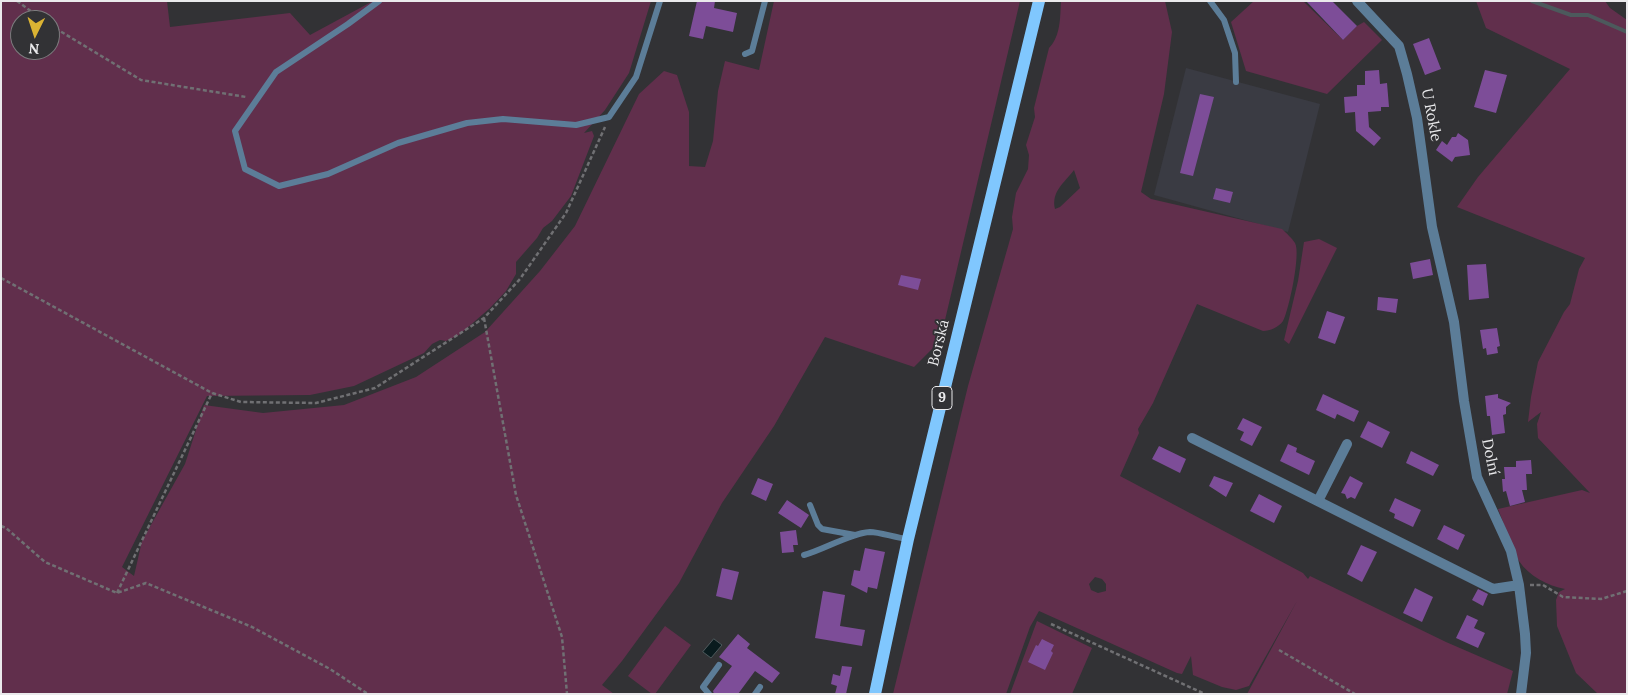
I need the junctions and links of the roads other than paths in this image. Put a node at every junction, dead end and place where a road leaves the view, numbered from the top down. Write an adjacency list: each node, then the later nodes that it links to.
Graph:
1 (379, 1): 2 (lane)
2 (660, 1)
3 (765, 1): 7 (lane)
4 (1039, 1): 15 (main road, Borská / 9)
5 (1210, 1): 8 (lane)
6 (1357, 1): 9 (street, U Rokle)
7 (745, 54)
8 (1236, 82)
9 (1438, 252): 17 (street, Dolní)
10 (1192, 438): 12 (street)
11 (1347, 444): 12 (street)
12 (1318, 501): 17 (street)
13 (810, 505): 14 (lane)
14 (856, 535): 15 (lane); 16 (lane)
15 (908, 539): 22 (main road, Borská / 9)
16 (804, 556)
17 (1519, 585): 23 (street, Dolní)
18 (720, 664): 20 (lane)
19 (760, 686): 21 (lane)
20 (709, 694)
21 (755, 694)
22 (875, 694)
23 (1521, 694)

